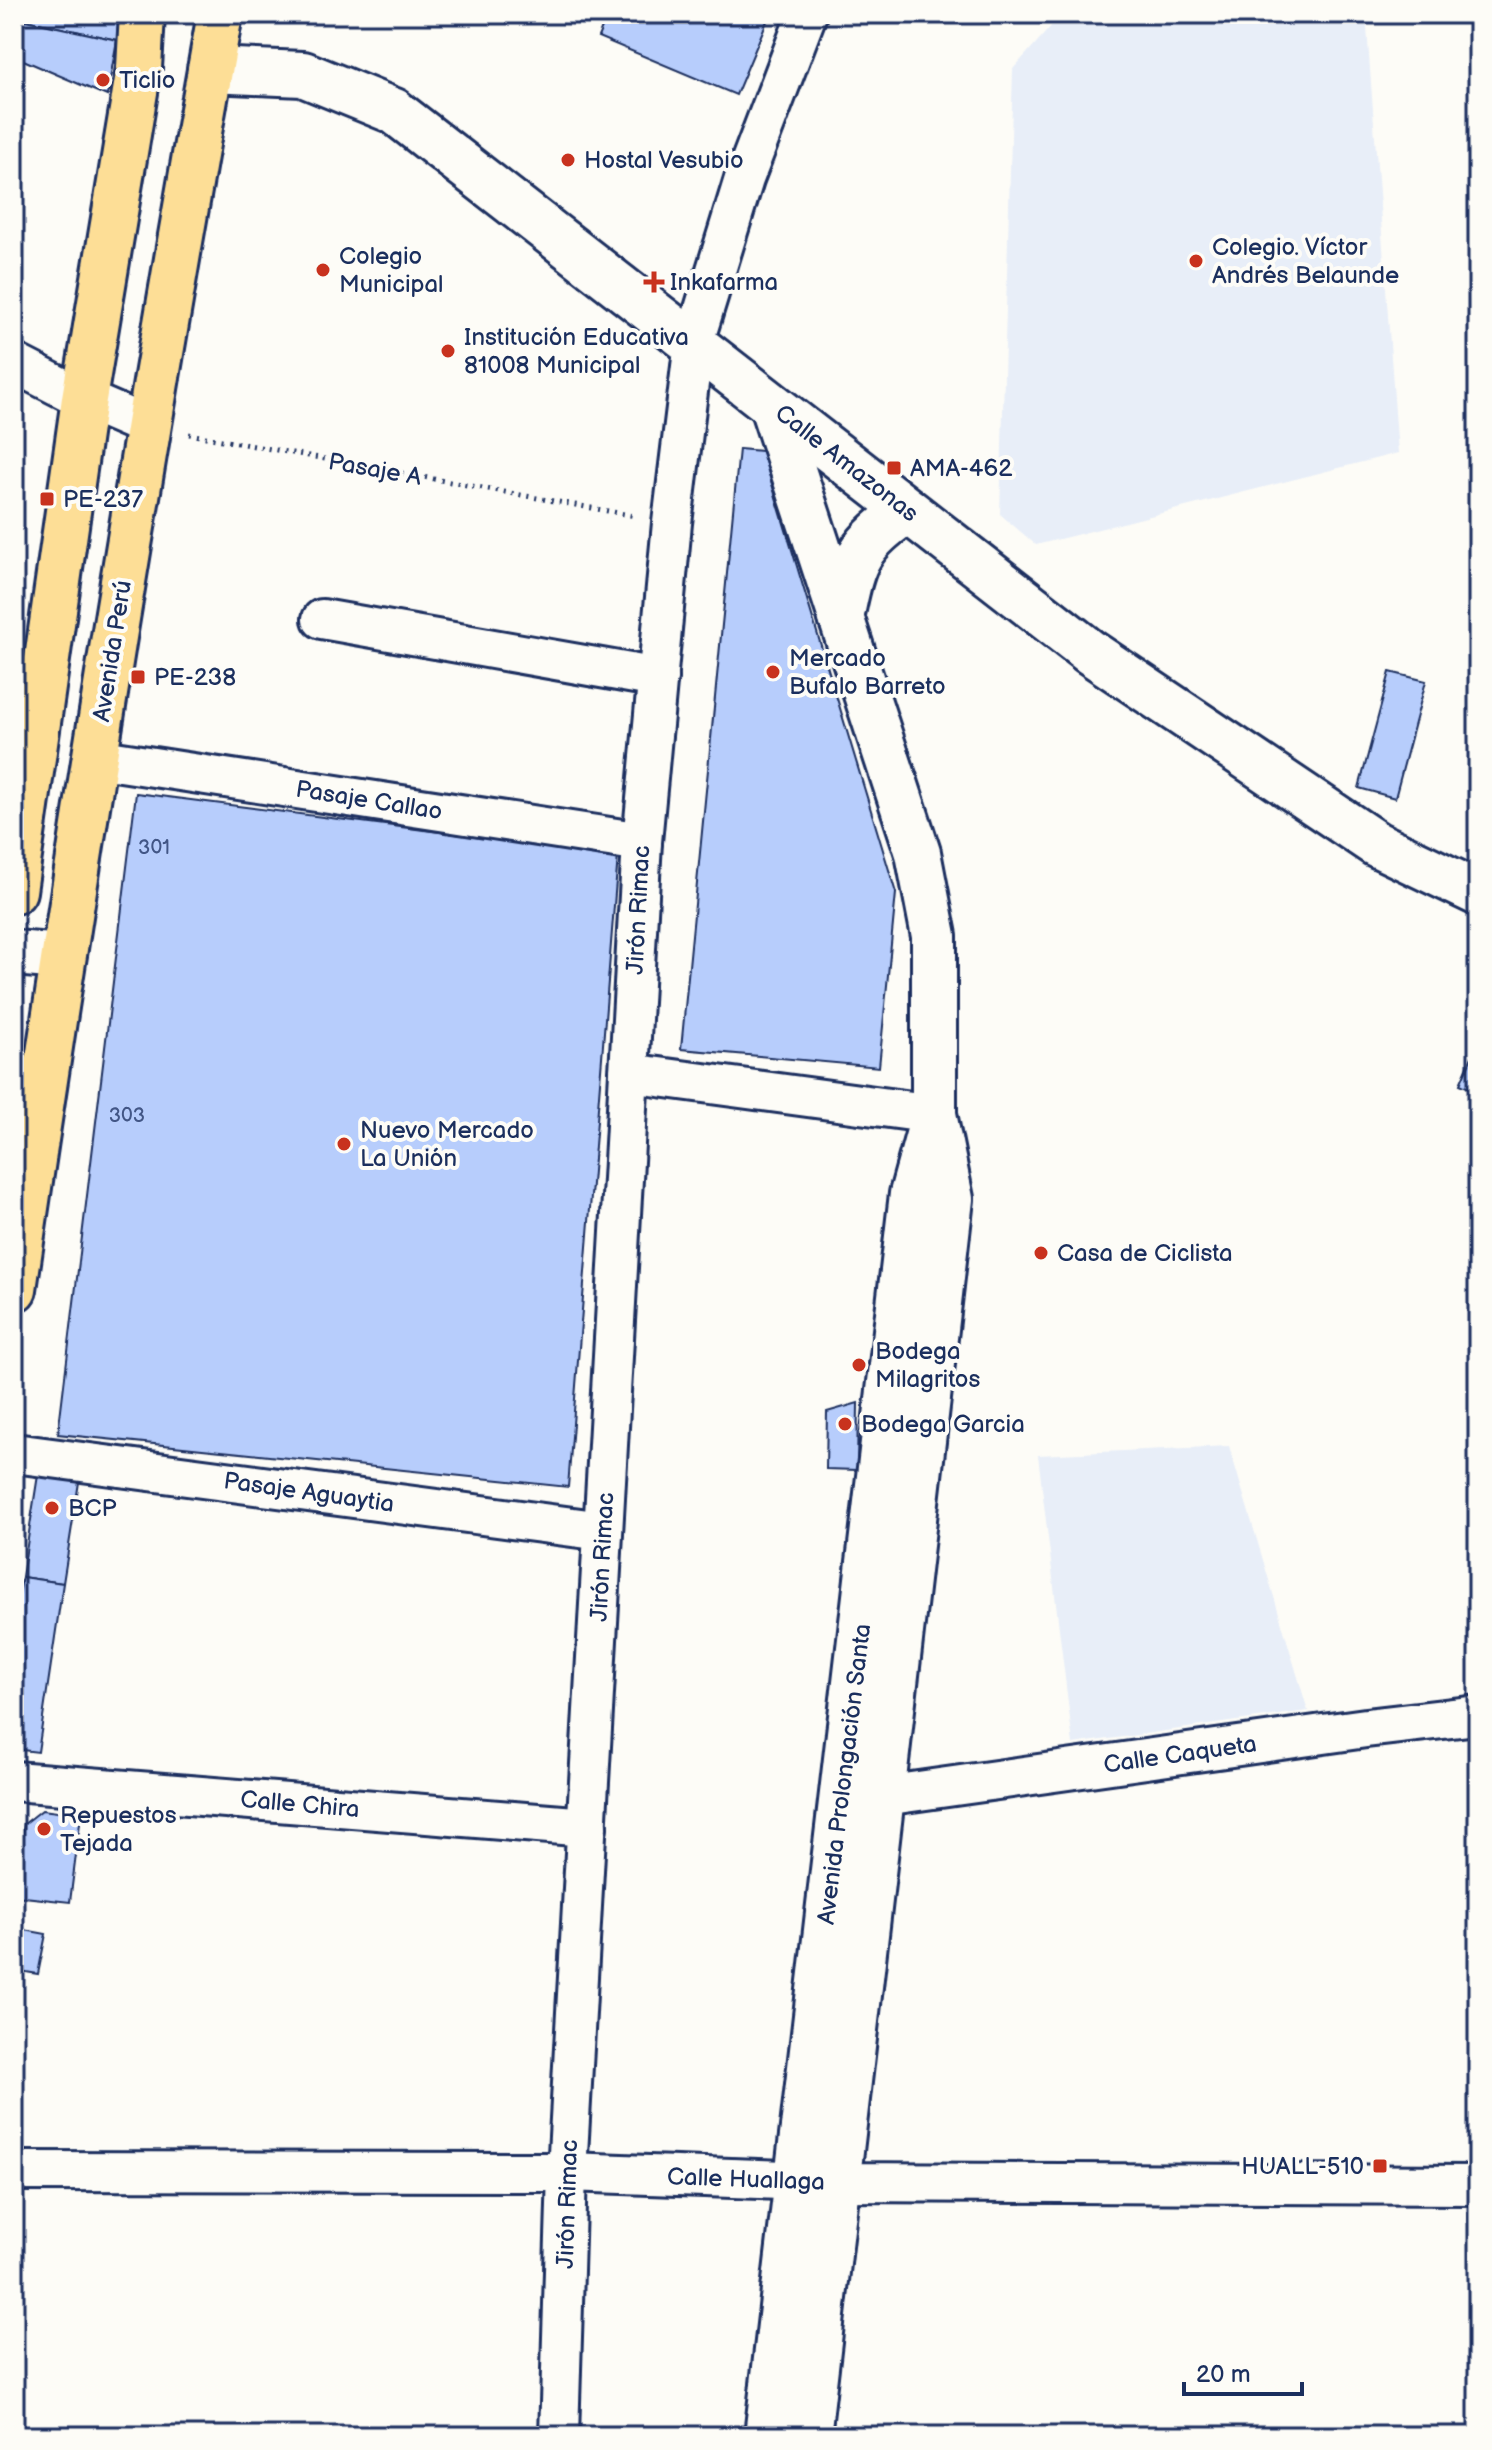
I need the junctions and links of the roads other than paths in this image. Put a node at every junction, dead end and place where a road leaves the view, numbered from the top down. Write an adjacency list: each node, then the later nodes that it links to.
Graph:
1 (142, 14): 7 (main road)
2 (220, 14): 4 (main road, Avenida Perú)
3 (807, 14): 5 (street, Jirón Rimac)
4 (210, 70): 5 (street, Calle Amazonas); 9 (main road, Avenida Perú)
5 (694, 342): 8 (street, Calle Amazonas); 13 (street, Jirón Rimac)
6 (14, 363): 7 (street)
7 (84, 399): 9 (street); 16 (main road)
8 (772, 406): 10 (street, Calle Amazonas); 11 (street, Avenida Prolongación Santa)
9 (149, 427): 14 (main road, Avenida Perú)
10 (907, 510): 11 (street); 17 (street, Calle Amazonas)
11 (841, 618): 21 (street, Avenida Prolongación Santa)
12 (322, 619): 13 (street)
13 (658, 678): 15 (street, Jirón Rimac)
14 (95, 758): 15 (street, Pasaje Callao); 19 (main road, Avenida Perú)
15 (642, 842): 20 (street, Jirón Rimac)
16 (14, 891)
17 (1478, 893)
18 (14, 953): 19 (street)
19 (62, 957): 22 (main road, Avenida Perú)
20 (629, 1073): 21 (street); 24 (street, Jirón Rimac)
21 (934, 1114): 27 (street, Avenida Prolongación Santa); 31 (street, Avenida Prolongación Santa)
22 (14, 1289)
23 (14, 1453): 24 (street, Pasaje Aguaytia)
24 (603, 1531): 28 (street, Jirón Rimac)
25 (1478, 1715): 27 (street, Calle Caqueta)
26 (14, 1781): 28 (street, Calle Chira)
27 (883, 1796): 31 (street, Avenida Prolongación Santa)
28 (587, 1827): 30 (street, Jirón Rimac)
29 (14, 2171): 30 (street, Calle Huallaga)
30 (567, 2172): 31 (street, Calle Huallaga); 33 (street, Jirón Rimac)
31 (817, 2181): 32 (street, Calle Huallaga); 34 (street, Avenida Prolongación Santa); 35 (street, Avenida Prolongación Santa)
32 (1478, 2185)
33 (559, 2436)
34 (767, 2436)
35 (808, 2436)

